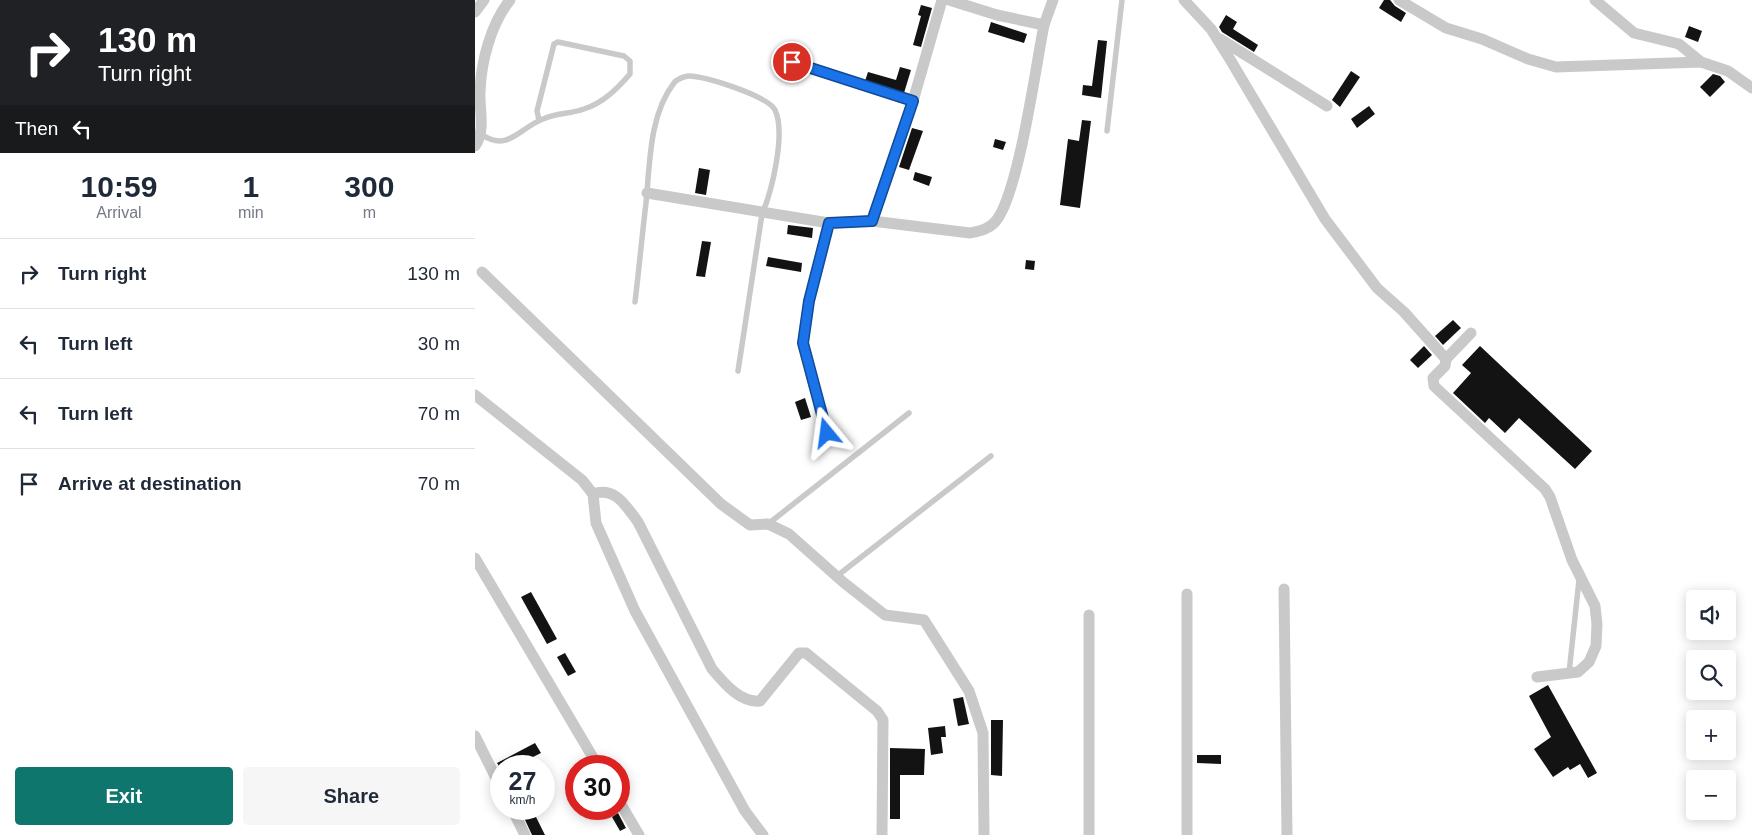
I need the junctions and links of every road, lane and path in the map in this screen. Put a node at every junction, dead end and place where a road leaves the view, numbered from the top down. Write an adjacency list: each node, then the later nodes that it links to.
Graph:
1 (484, 0): 10 (street)
2 (510, 0): 20 (street)
3 (941, 0): 16 (street)
4 (949, 0): 11 (street)
5 (1053, 0): 11 (street)
6 (1122, 0): 19 (lane)
7 (1184, 0): 12 (street)
8 (1399, 0): 14 (street)
9 (1595, 0): 14 (street)
10 (475, 12)
11 (1044, 25): 24 (street)
12 (1216, 37): 17 (street); 29 (street)
13 (792, 62): 16 (lane)
14 (1701, 62): 15 (street)
15 (1752, 88)
16 (913, 101): 24 (street)
17 (1327, 106)
18 (539, 120): 18 (lane); 20 (lane)
19 (1107, 131)
20 (481, 134): 21 (street)
21 (475, 146)
22 (647, 193): 23 (street); 23 (lane); 27 (lane)
23 (762, 214): 25 (street); 30 (lane)
24 (872, 221): 25 (street)
25 (829, 223): 33 (street)
26 (482, 272): 36 (street)
27 (635, 302)
28 (1471, 333): 29 (street)
29 (1446, 359): 38 (street)
30 (738, 371)
31 (475, 395): 35 (street)
32 (909, 413): 36 (lane)
33 (827, 433)
34 (991, 456): 39 (lane)
35 (593, 494): 52 (street); 53 (street)
36 (768, 524): 39 (street)
37 (475, 558): 46 (street)
38 (1580, 575): 43 (lane); 43 (street)
39 (837, 576): 54 (street)
40 (1284, 589): 57 (street)
41 (1187, 594): 56 (street)
42 (1089, 615): 55 (street)
43 (1569, 675): 44 (street)
44 (1537, 677)
45 (475, 736): 47 (street)
46 (591, 755)
47 (490, 766)
48 (518, 820): 50 (street)
49 (630, 820): 51 (street)
50 (525, 835)
51 (639, 835)
52 (763, 835)
53 (882, 835)
54 (984, 835)
55 (1089, 835)
56 (1187, 835)
57 (1287, 835)

